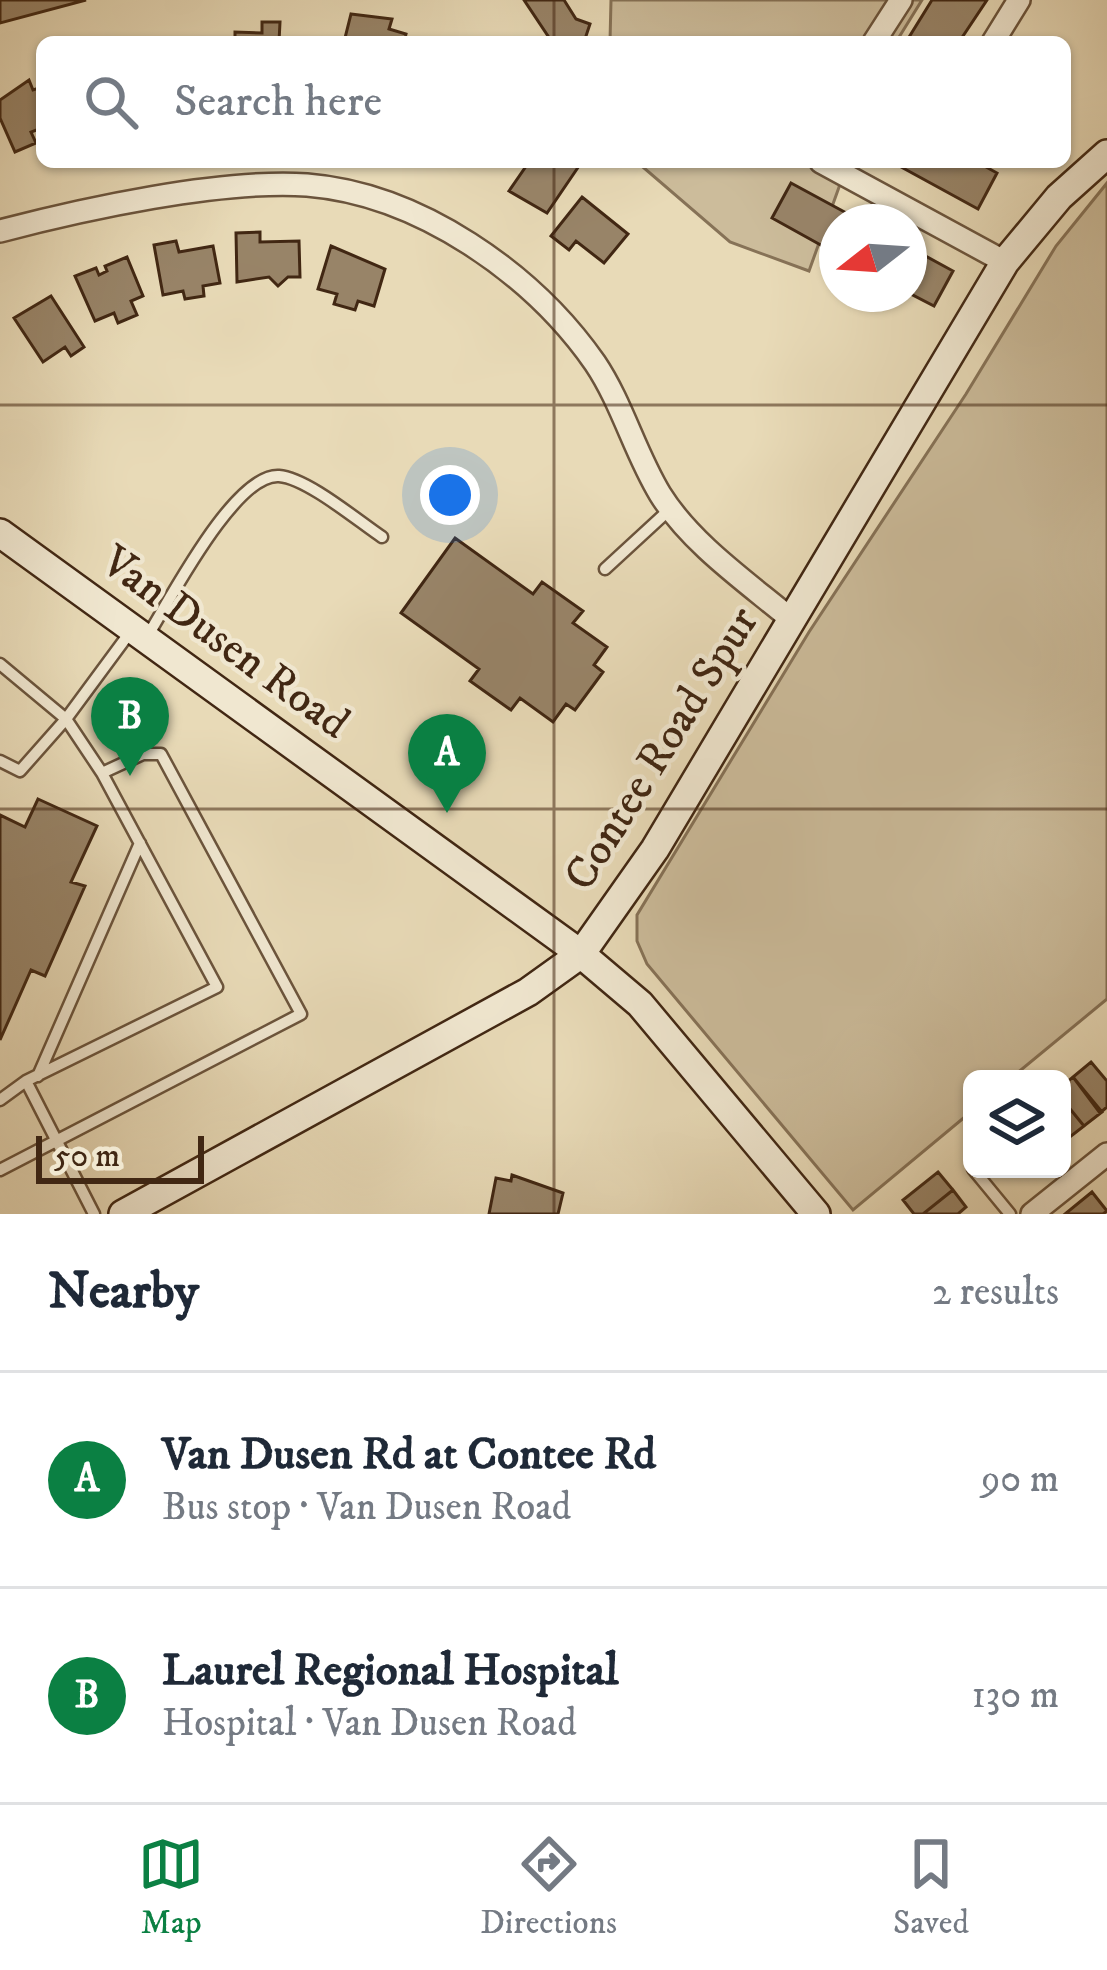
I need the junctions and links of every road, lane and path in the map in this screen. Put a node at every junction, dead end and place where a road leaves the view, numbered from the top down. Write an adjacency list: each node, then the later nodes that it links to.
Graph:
1 (901, 0): 3 (street)
2 (1019, 0): 4 (street)
3 (878, 36)
4 (997, 36)
5 (1107, 154): 8 (street, Contee Road Spur)
6 (832, 168): 8 (street)
7 (0, 230): 9 (street)
8 (1004, 262): 13 (street, Contee Road Spur)
9 (671, 507): 12 (lane); 13 (street)
10 (0, 533): 14 (street, Van Dusen Road)
11 (382, 537): 14 (lane)
12 (605, 569)
13 (792, 620): 21 (street, Contee Road Spur)
14 (140, 633): 17 (lane); 21 (street, Van Dusen Road)
15 (4, 667): 16 (lane); 17 (lane)
16 (0, 686)
17 (66, 719): 18 (lane); 19 (lane)
18 (0, 761)
19 (102, 773): 20 (lane); 24 (lane)
20 (140, 843): 22 (lane); 22 (lane)
21 (581, 954): 29 (street, Contee Road Spur); 30 (street, Van Dusen Road)
22 (32, 1078): 23 (lane); 24 (lane)
23 (0, 1100)
24 (56, 1140): 26 (lane); 28 (lane)
25 (1107, 1154): 32 (street)
26 (0, 1170)
27 (980, 1178): 31 (lane)
28 (94, 1214)
29 (123, 1214)
30 (817, 1214)
31 (1010, 1214)
32 (1032, 1214)

